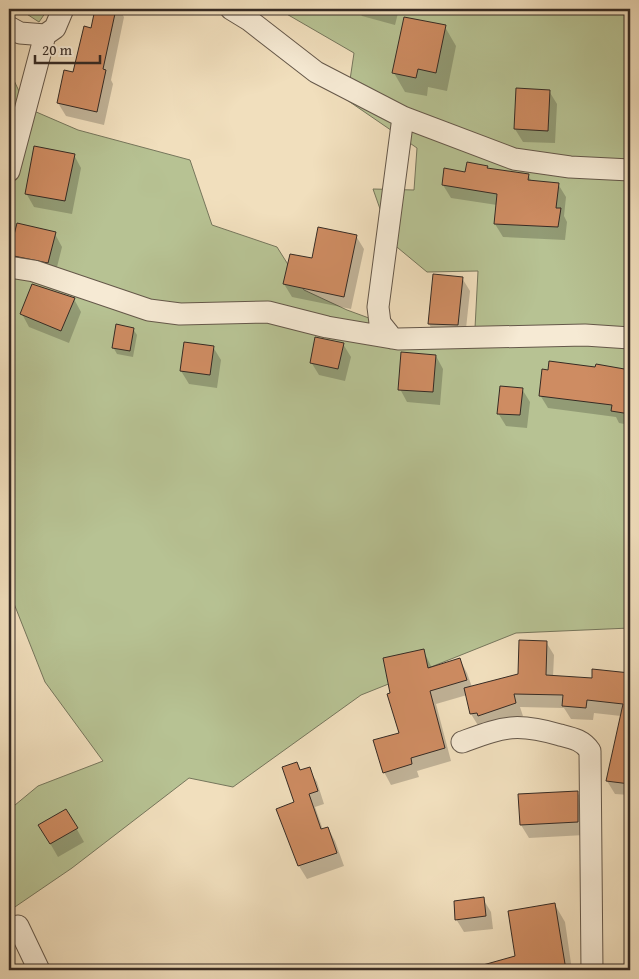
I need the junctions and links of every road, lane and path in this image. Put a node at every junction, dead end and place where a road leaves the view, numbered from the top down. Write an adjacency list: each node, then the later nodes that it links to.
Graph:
1 (63, 9): 4 (street)
2 (230, 9): 5 (street)
3 (9, 28): 4 (street)
4 (45, 35): 7 (street)
5 (403, 117): 6 (street); 9 (street)
6 (630, 170)
7 (9, 171)
8 (9, 267): 9 (street)
9 (392, 338): 10 (street)
10 (630, 338)
11 (462, 742): 14 (street)
12 (18, 926): 13 (street)
13 (39, 970)
14 (592, 970)

